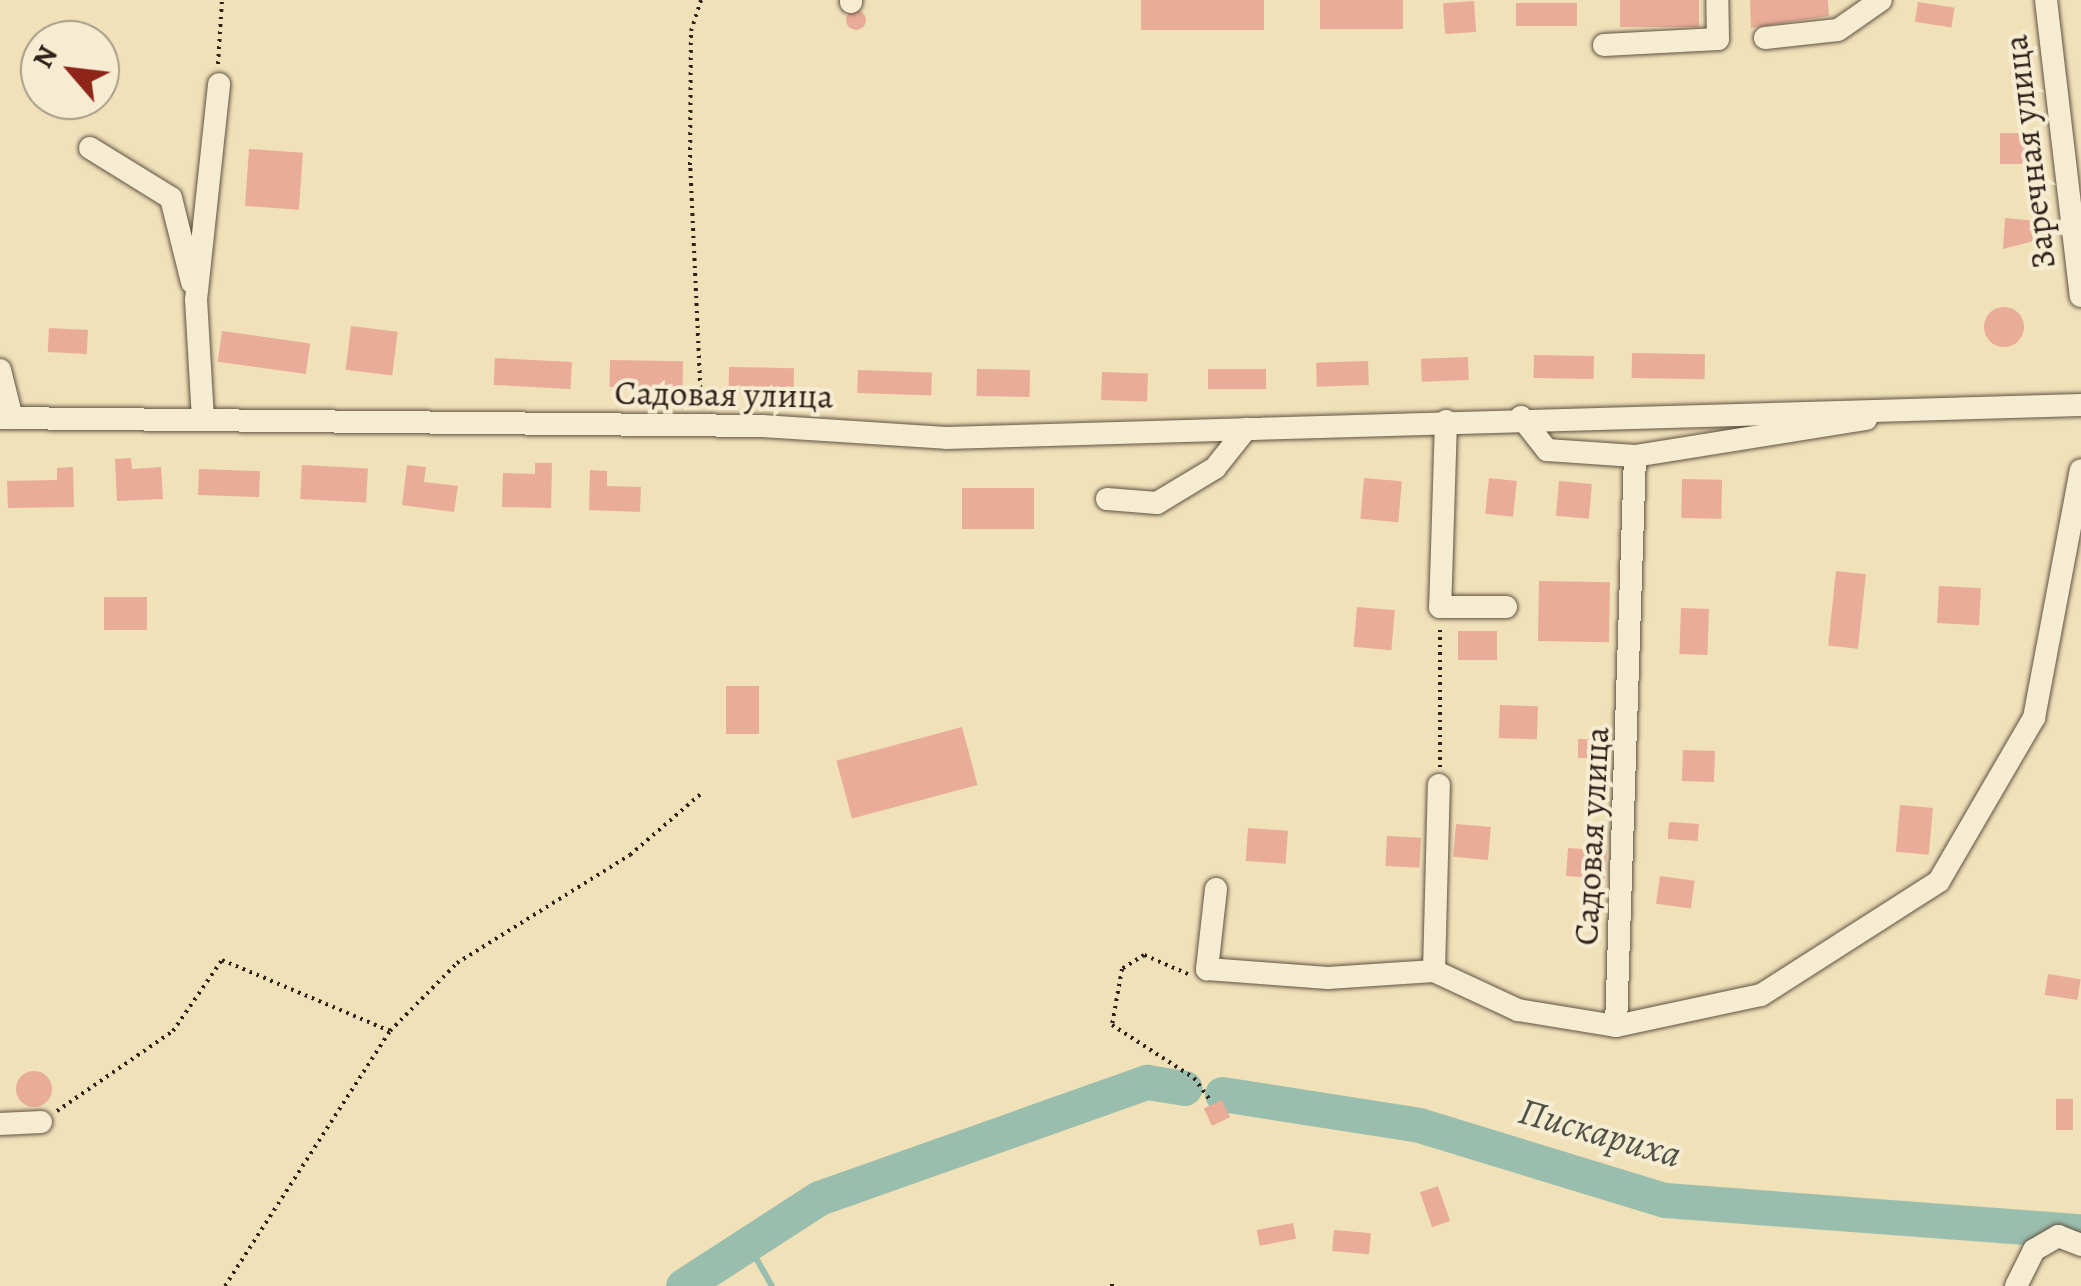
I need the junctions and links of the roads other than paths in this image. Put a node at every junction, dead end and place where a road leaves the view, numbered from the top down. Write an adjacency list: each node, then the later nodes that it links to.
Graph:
1 (1717, 0): 5 (street)
2 (1880, 0): 4 (street)
3 (2046, 0): 8 (street, Заречная улица)
4 (1765, 38)
5 (1604, 44)
6 (219, 84): 9 (street)
7 (90, 148): 9 (street)
8 (2081, 296)
9 (196, 300): 15 (street)
10 (0, 370): 13 (street)
11 (2081, 405): 12 (street, Садовая улица)
12 (1877, 412): 14 (street, Садовая улица); 20 (street)
13 (6, 418): 15 (street, Садовая улица)
14 (1521, 418): 16 (street, Садовая улица); 20 (street)
15 (203, 420): 18 (street, Садовая улица)
16 (1446, 421): 17 (street, Садовая улица); 23 (street)
17 (1246, 429): 18 (street, Садовая улица); 22 (street)
18 (1025, 436): 19 (street)
19 (1048, 452)
20 (1635, 456): 27 (street, Садовая улица)
21 (2081, 470): 27 (street)
22 (1107, 499)
23 (1506, 607)
24 (1440, 786): 26 (street)
25 (1216, 889): 26 (street)
26 (1434, 970): 27 (street)
27 (1616, 1026)
28 (40, 1122): 29 (street)
29 (0, 1124)
30 (2081, 1245): 31 (street)
31 (2014, 1285)

